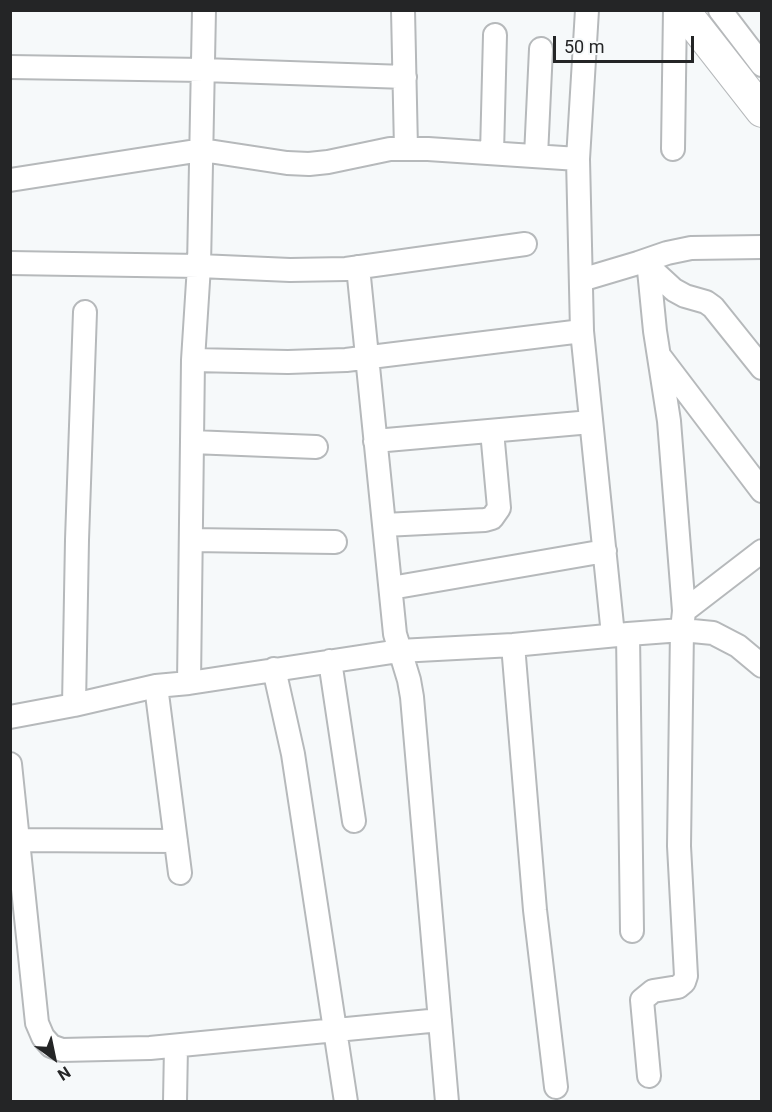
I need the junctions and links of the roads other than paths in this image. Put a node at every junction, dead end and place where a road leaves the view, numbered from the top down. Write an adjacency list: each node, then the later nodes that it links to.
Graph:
1 (204, 10): 11 (street)
2 (403, 10): 12 (street)
3 (587, 10): 19 (street)
4 (675, 10): 15 (street)
5 (683, 10): 13 (street)
6 (720, 10): 9 (street)
7 (495, 35): 17 (street)
8 (541, 49): 18 (street)
9 (762, 65)
10 (10, 67): 11 (street)
11 (203, 70): 12 (street); 16 (street)
12 (405, 77): 14 (street)
13 (762, 111)
14 (406, 149): 16 (street); 17 (street)
15 (673, 149)
16 (202, 150): 20 (street); 25 (street)
17 (492, 153): 18 (street)
18 (536, 156): 19 (street)
19 (578, 159): 27 (street)
20 (10, 180)
21 (525, 244): 26 (street)
22 (761, 247): 24 (street)
23 (10, 263): 25 (street)
24 (648, 263): 27 (street); 30 (street); 33 (street)
25 (199, 266): 26 (street); 32 (street)
26 (358, 267): 31 (street)
27 (580, 280): 29 (street)
28 (85, 312): 55 (street)
29 (582, 331): 31 (street); 34 (street)
30 (659, 356): 39 (street); 46 (street)
31 (366, 358): 32 (street); 36 (street)
32 (193, 360): 37 (street)
33 (762, 368)
34 (591, 422): 35 (street); 43 (street)
35 (492, 431): 36 (street); 40 (street)
36 (375, 441): 40 (street)
37 (192, 442): 38 (street); 41 (street)
38 (316, 447)
39 (762, 490)
40 (384, 525): 45 (street)
41 (191, 540): 42 (street); 53 (street)
42 (335, 542)
43 (605, 551): 45 (street); 47 (street)
44 (762, 551): 46 (street)
45 (391, 588): 49 (street)
46 (683, 620): 47 (street); 51 (street); 66 (street)
47 (621, 634): 48 (street); 62 (street)
48 (513, 645): 49 (street); 67 (street)
49 (399, 651): 50 (street); 63 (street)
50 (330, 661): 52 (street); 58 (street)
51 (762, 666)
52 (273, 669): 53 (street); 64 (street)
53 (189, 683): 54 (street)
54 (156, 686): 55 (street); 60 (street)
55 (74, 705): 56 (street)
56 (10, 717)
57 (10, 764): 59 (street)
58 (354, 821)
59 (18, 840): 60 (street); 65 (street)
60 (176, 841): 61 (street)
61 (180, 873)
62 (632, 930)
63 (440, 1020): 64 (street); 70 (street)
64 (335, 1031): 65 (street); 69 (street)
65 (176, 1046): 68 (street)
66 (649, 1076)
67 (556, 1087)
68 (175, 1101)
69 (346, 1101)
70 (447, 1101)

